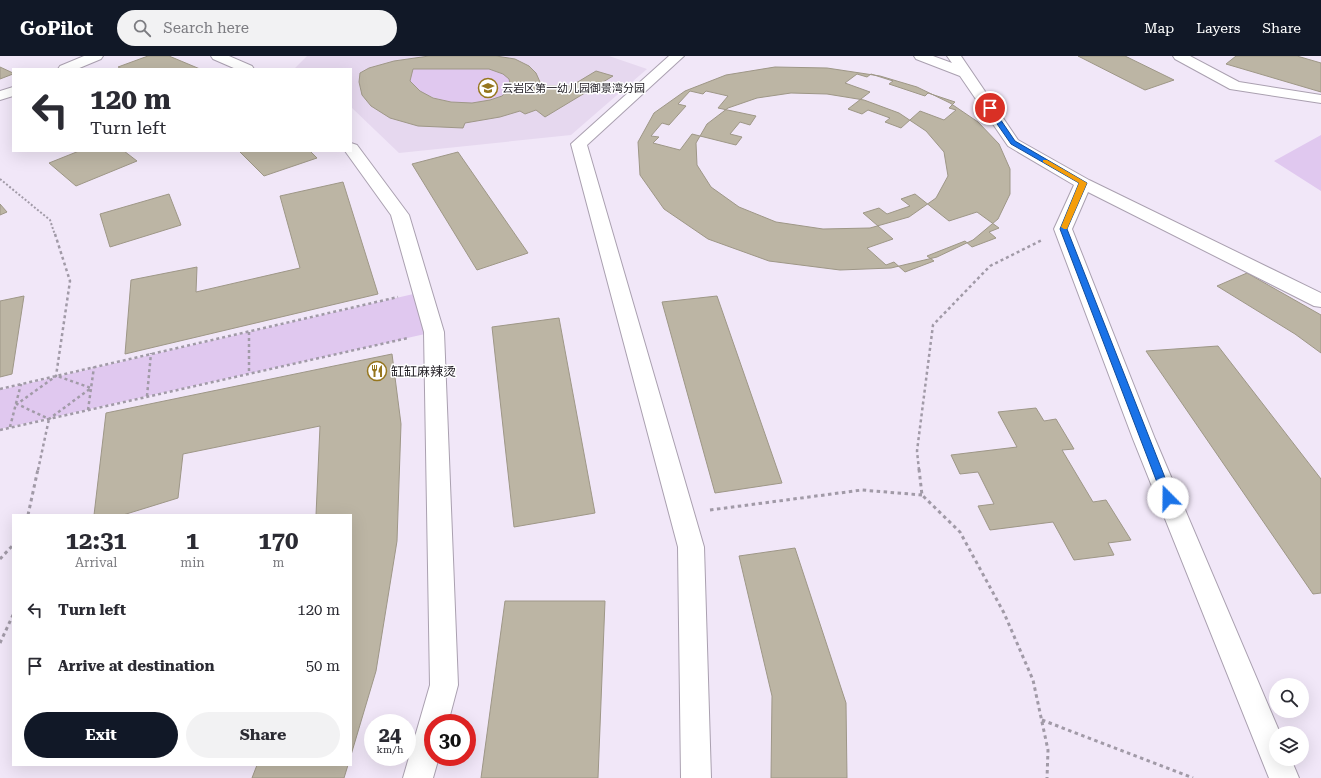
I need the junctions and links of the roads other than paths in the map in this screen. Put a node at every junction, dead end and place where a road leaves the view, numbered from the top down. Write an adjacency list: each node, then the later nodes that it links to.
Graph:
1 (96, 56): 7 (street)
2 (218, 56): 8 (street)
3 (677, 56): 19 (street)
4 (921, 56): 9 (street)
5 (954, 56): 9 (street)
6 (1180, 56): 12 (street)
7 (67, 68)
8 (245, 68)
9 (966, 73): 14 (street)
10 (12, 91): 11 (street)
11 (0, 96)
12 (1321, 99)
13 (352, 149): 16 (street)
14 (1083, 183): 15 (street); 20 (street)
15 (1321, 301)
16 (436, 714)
17 (424, 756): 18 (street)
18 (418, 778)
19 (696, 778)
20 (1284, 778)

